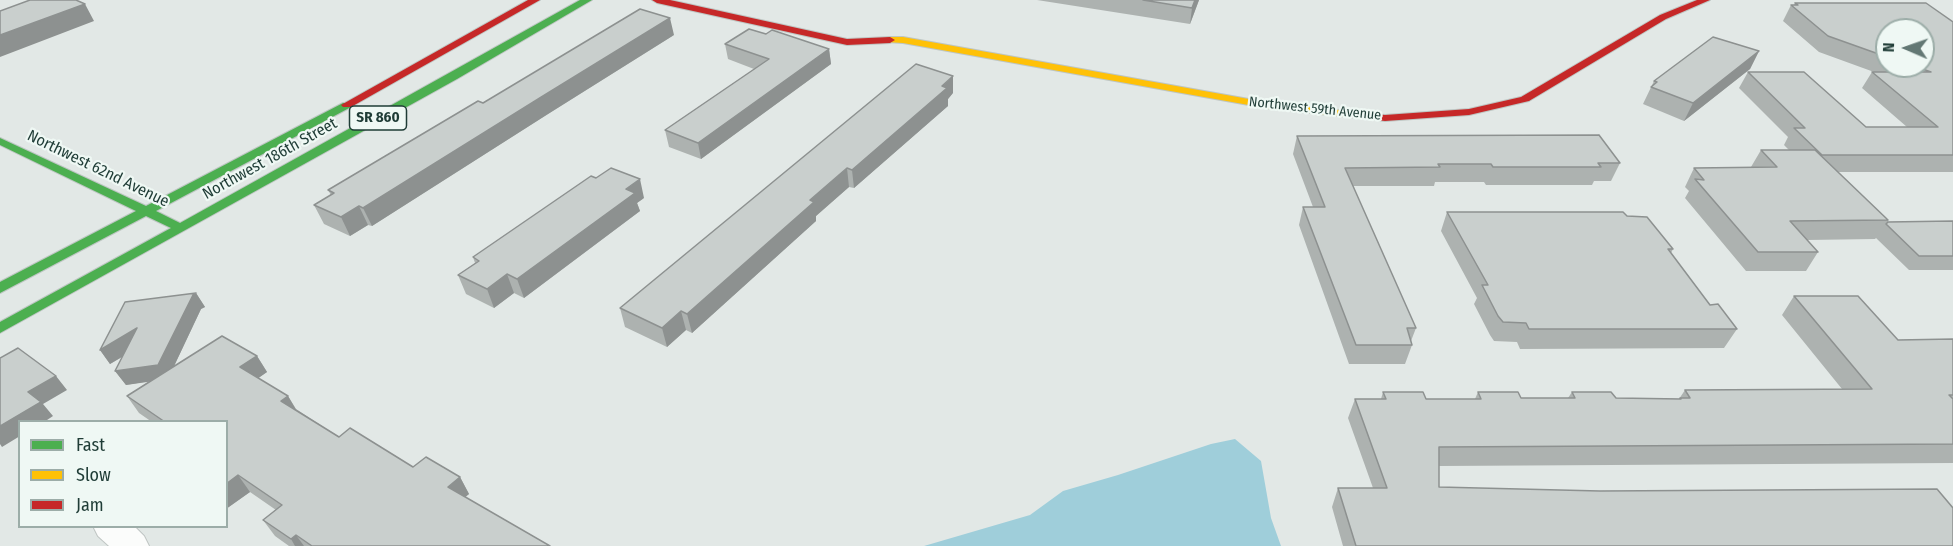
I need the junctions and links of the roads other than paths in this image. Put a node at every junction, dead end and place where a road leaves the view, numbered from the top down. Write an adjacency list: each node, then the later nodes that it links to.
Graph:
1 (536, 0): 8 (street, Northwest 186th Street / SR 860)
2 (657, 0): 6 (street, Northwest 59th Avenue)
3 (1705, 0): 6 (street, Northwest 59th Avenue)
4 (580, 2): 9 (street, Northwest 186th Street / SR 860)
5 (873, 28): 6 (street, Northwest 59th Avenue)
6 (903, 40)
7 (0, 141): 8 (street, Northwest 62nd Avenue)
8 (146, 211): 9 (street, Northwest 62nd Avenue); 10 (street, Northwest 186th Street / SR 860)
9 (181, 228): 11 (street, Northwest 186th Street / SR 860)
10 (0, 288)
11 (0, 328)
12 (112, 528): 13 (street)
13 (132, 546)

